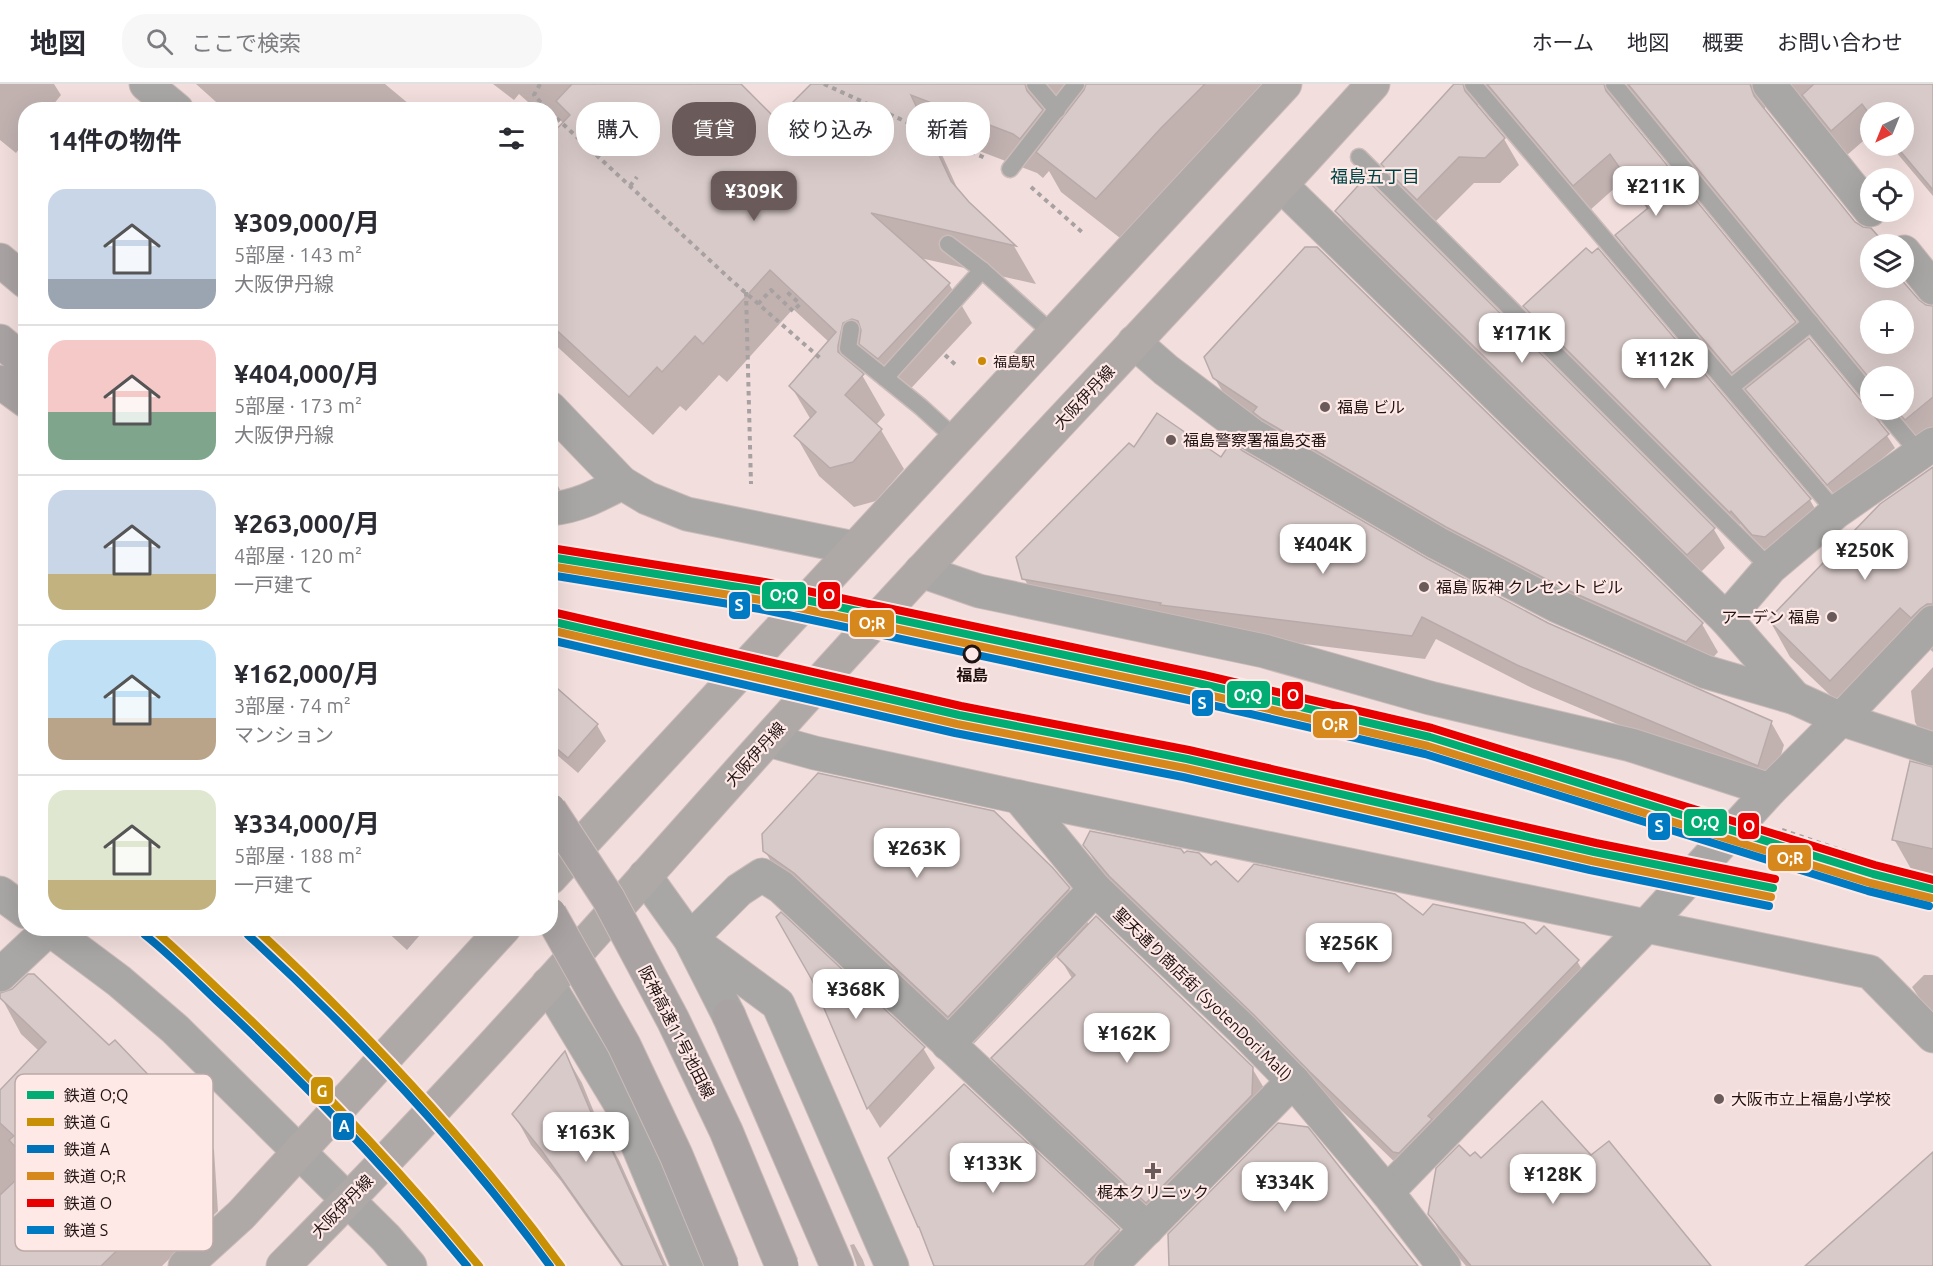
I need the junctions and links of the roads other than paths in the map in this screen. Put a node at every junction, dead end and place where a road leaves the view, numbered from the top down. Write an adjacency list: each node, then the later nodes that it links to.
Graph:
1 (146, 84): 9 (street)
2 (1035, 84): 10 (lane)
3 (1076, 84): 10 (lane)
4 (1285, 84): 25 (main road)
5 (1373, 84): 13 (main road, 大阪伊丹線)
6 (1473, 84): 34 (lane)
7 (1614, 84): 23 (lane)
8 (1769, 84): 14 (street)
9 (167, 102)
10 (1057, 110): 12 (lane)
11 (1359, 157): 44 (lane)
12 (1010, 169)
13 (1282, 186): 27 (main road, 大阪伊丹線); 46 (street)
14 (1860, 197)
15 (1880, 222): 16 (street)
16 (1890, 234)
17 (948, 244): 20 (lane)
18 (0, 260): 21 (highway)
19 (1914, 264): 22 (street)
20 (982, 270): 25 (lane); 30 (lane)
21 (18, 275)
22 (1933, 288)
23 (1811, 323): 33 (lane); 34 (lane)
24 (851, 329): 30 (lane)
25 (1053, 334): 38 (main road)
26 (0, 341): 28 (highway)
27 (1134, 342): 45 (main road, 大阪伊丹線); 48 (street)
28 (18, 356)
29 (0, 376): 31 (street)
30 (885, 378): 38 (lane)
31 (18, 379)
32 (0, 382): 35 (highway)
33 (1860, 383)
34 (1731, 387): 42 (lane)
35 (18, 395)
36 (558, 416): 40 (street)
37 (1894, 420): 39 (lane)
38 (956, 440): 43 (main road)
39 (1926, 449): 42 (street)
40 (622, 483): 41 (street); 43 (street)
41 (558, 508)
42 (1836, 512): 44 (street)
43 (854, 548): 55 (main road)
44 (1770, 568): 46 (street)
45 (921, 572): 50 (main road, 大阪伊丹線); 52 (street)
46 (1726, 619): 48 (street)
47 (1933, 622): 49 (street)
48 (1795, 698): 49 (street)
49 (1841, 719): 51 (street); 52 (street)
50 (768, 740): 53 (street); 56 (main road, 大阪伊丹線)
51 (1933, 749)
52 (1770, 790): 60 (street)
53 (1019, 797): 57 (street, 聖天通り商店街 (SyotenDori Mall)); 60 (street)
54 (558, 822): 83 (highway, 阪神高速11号池田線, bridge)
55 (558, 869)
56 (645, 876): 65 (street); 67 (main road, 大阪伊丹線)
57 (1095, 889): 70 (street); 71 (street, 聖天通り商店街 (SyotenDori Mall))
58 (0, 893): 59 (street)
59 (18, 906)
60 (1647, 925): 69 (street); 73 (street)
61 (558, 928): 82 (highway, bridge)
62 (41, 936): 66 (street)
63 (58, 936): 72 (street)
64 (497, 936): 72 (main road)
65 (690, 939): 68 (street); 70 (street); 85 (street)
66 (0, 975)
67 (548, 984): 74 (main road, 大阪伊丹線); 81 (street)
68 (729, 1016): 84 (highway)
69 (1933, 1036)
70 (948, 1044): 77 (street)
71 (1293, 1081): 73 (street, 聖天通り商店街 (SyotenDori Mall)); 77 (street)
72 (298, 1153): 74 (street); 75 (main road)
73 (1387, 1192): 86 (street, 聖天通り商店街 (SyotenDori Mall))
74 (349, 1201): 79 (main road, 大阪伊丹線); 80 (street)
75 (213, 1240)
76 (201, 1251): 78 (main road)
77 (1131, 1253)
78 (185, 1266)
79 (283, 1266)
80 (410, 1266)
81 (688, 1266)
82 (722, 1266)
83 (782, 1266)
84 (837, 1266)
85 (892, 1266)
86 (1444, 1266)

